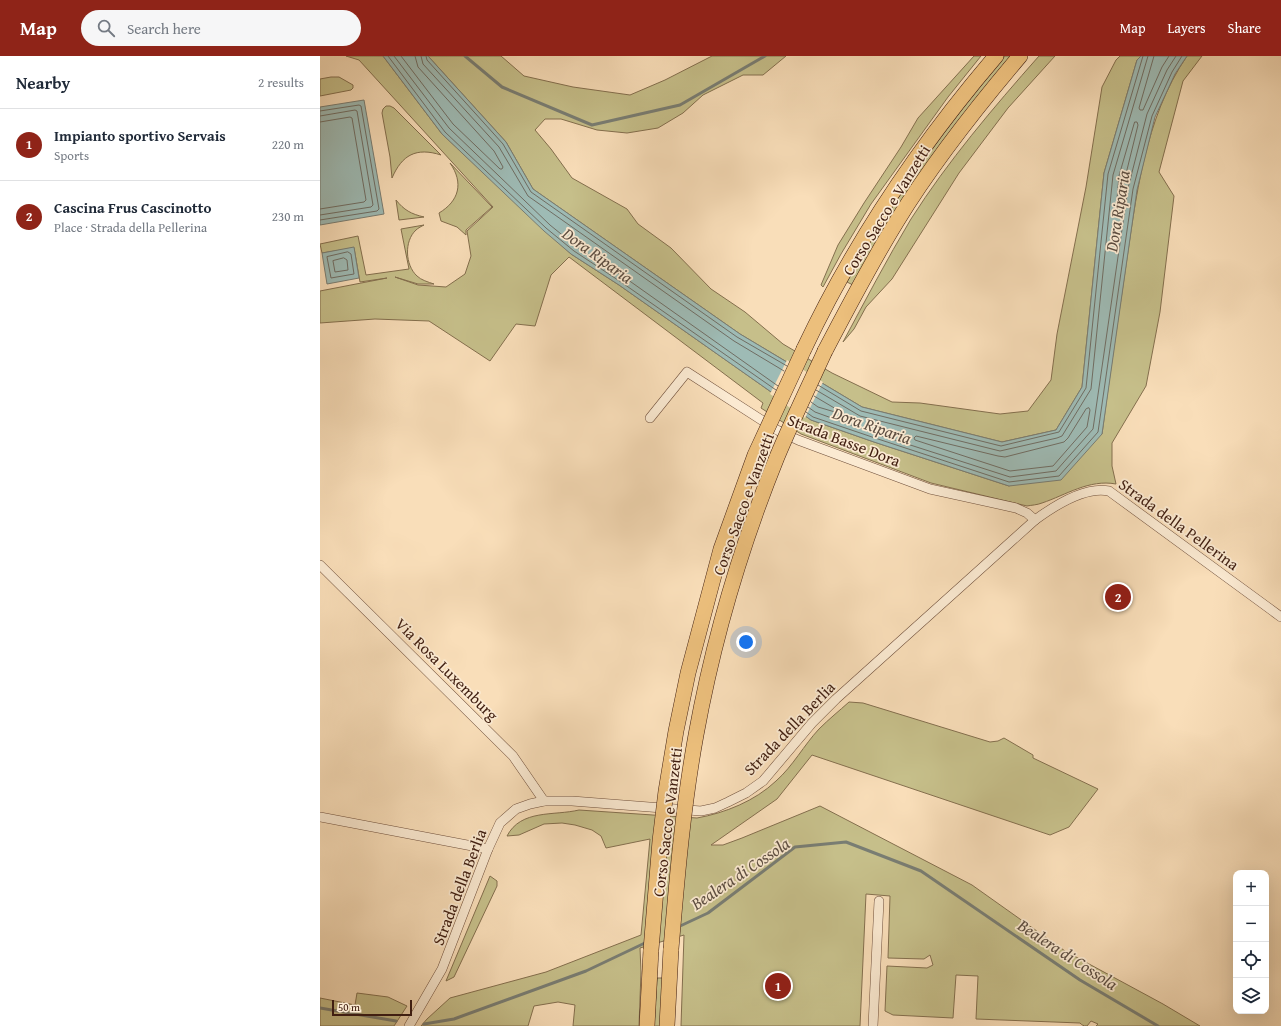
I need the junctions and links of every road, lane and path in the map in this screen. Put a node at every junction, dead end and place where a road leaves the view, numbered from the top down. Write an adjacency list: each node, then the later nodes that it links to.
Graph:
1 (996, 56): 13 (main road, Corso Sacco e Vanzetti, bridge)
2 (1020, 56): 14 (main road, Corso Sacco e Vanzetti, bridge)
3 (650, 418): 5 (street, Strada Basse Dora)
4 (1051, 509): 5 (street, Strada della Berlia); 7 (street, Strada della Pellerina)
5 (1035, 520): 8 (street, Strada della Berlia)
6 (320, 565): 8 (street, Via Rosa Luxemburg)
7 (1281, 617)
8 (544, 802): 10 (street, Strada della Berlia)
9 (320, 817): 10 (street)
10 (488, 849): 12 (street, Strada della Berlia)
11 (879, 901): 15 (street)
12 (409, 1026)
13 (647, 1026)
14 (667, 1026)
15 (873, 1026)

